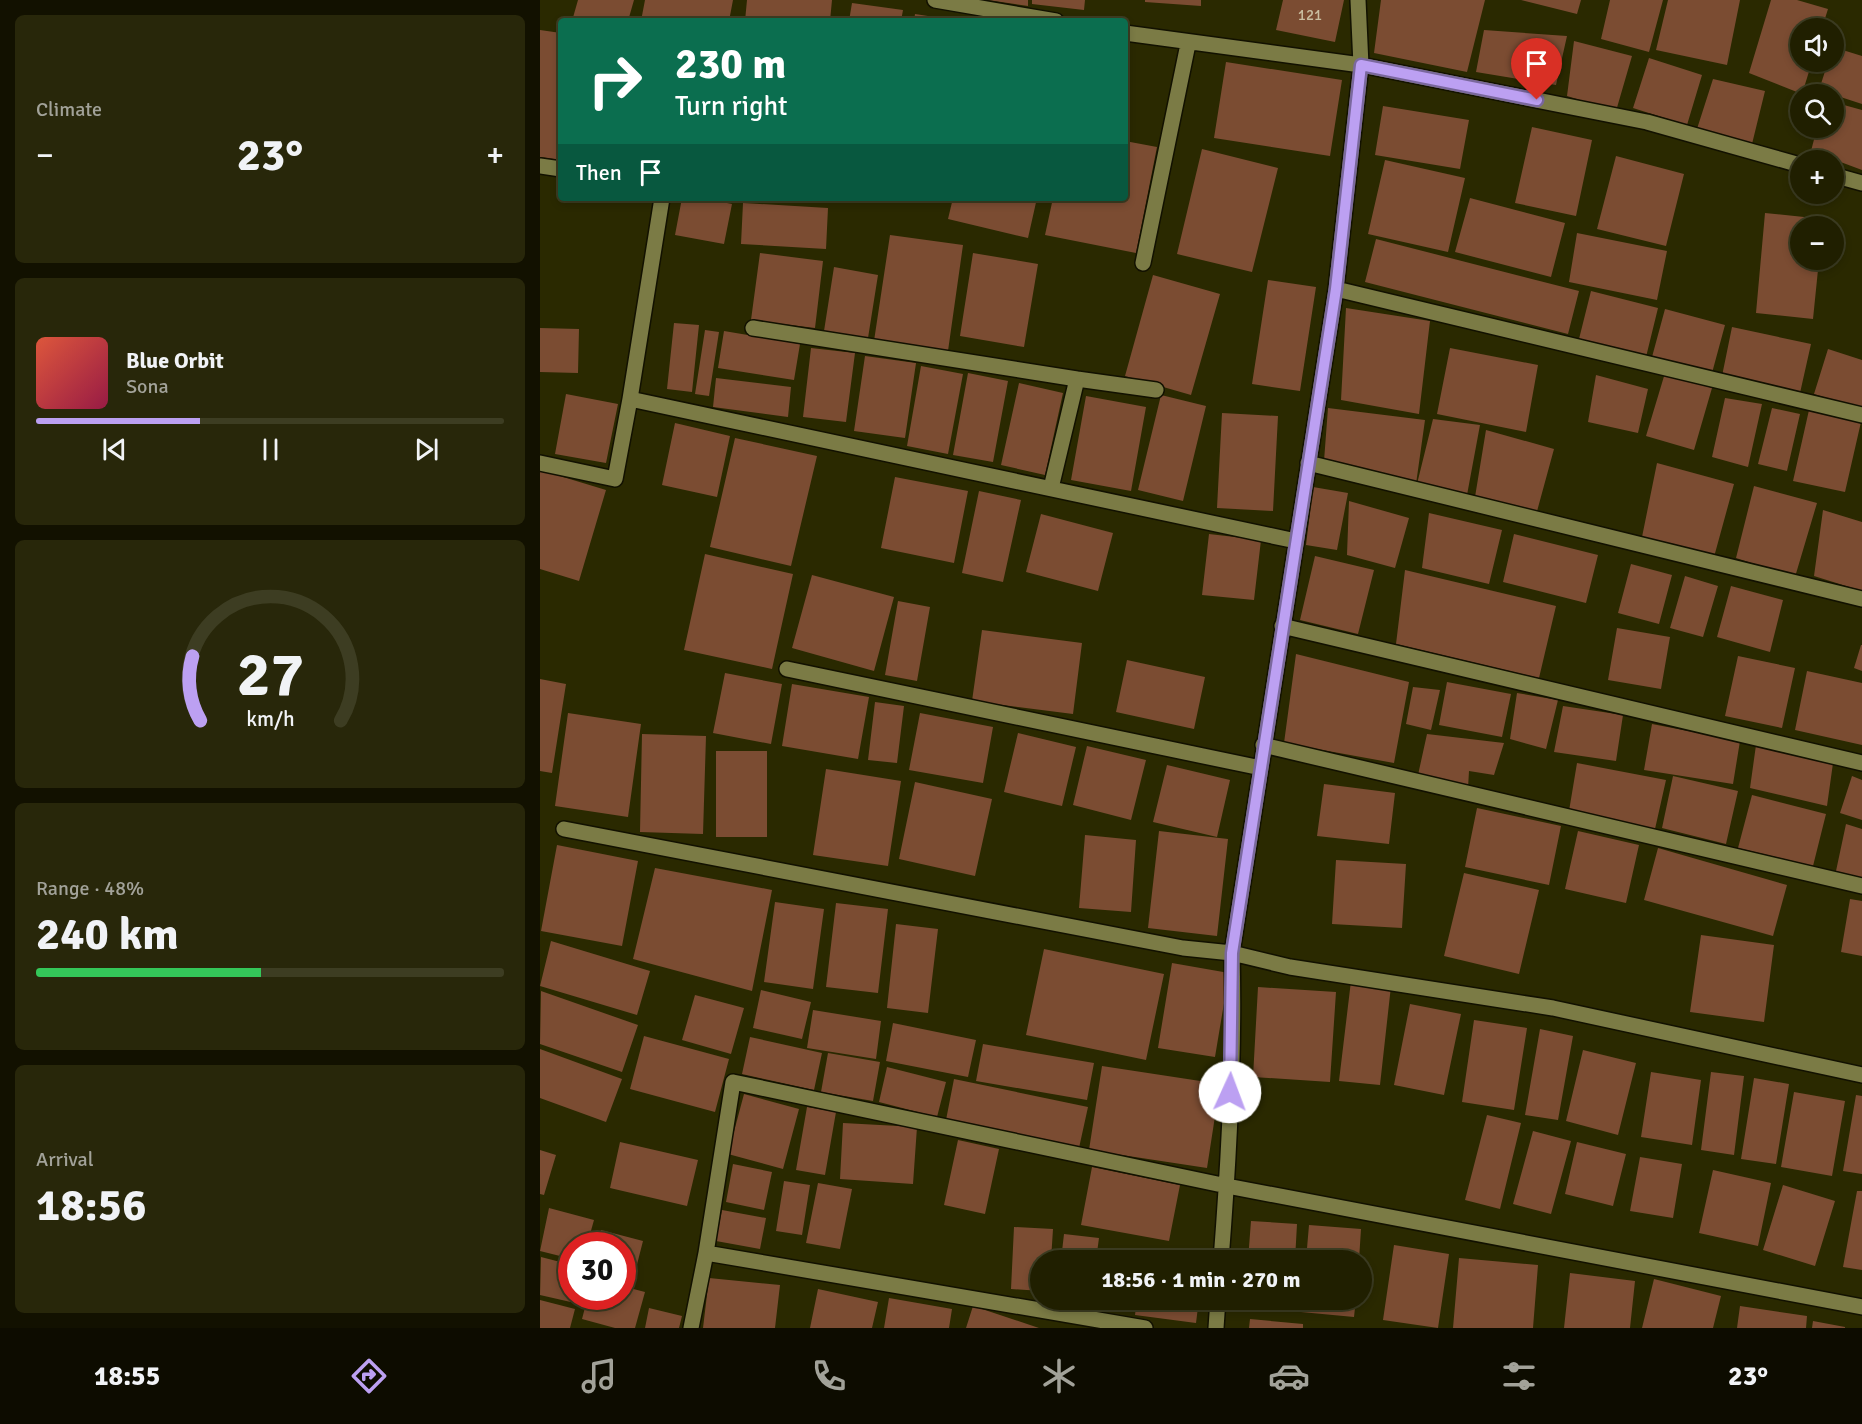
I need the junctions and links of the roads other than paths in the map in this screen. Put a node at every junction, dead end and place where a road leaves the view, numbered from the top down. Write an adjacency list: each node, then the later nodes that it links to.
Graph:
1 (935, 0): 3 (street)
2 (1358, 0): 6 (street)
3 (1039, 18)
4 (1128, 34): 5 (street)
5 (1188, 44): 6 (street); 13 (street)
6 (1361, 65): 7 (street); 14 (street)
7 (1790, 162)
8 (540, 166): 9 (street)
9 (558, 169)
10 (1844, 178): 11 (street)
11 (1862, 183)
12 (662, 201): 18 (street)
13 (1143, 263)
14 (1336, 289): 19 (street); 21 (street)
15 (753, 327): 16 (street)
16 (1077, 379): 17 (street); 22 (street)
17 (1156, 390)
18 (630, 399): 20 (street); 22 (street)
19 (1862, 415)
20 (540, 463)
21 (1308, 463): 23 (street); 24 (street)
22 (1051, 488): 23 (street)
23 (1296, 541): 25 (street)
24 (1862, 599)
25 (1282, 626): 27 (street); 28 (street)
26 (787, 669): 29 (street)
27 (1263, 744): 29 (street); 31 (street)
28 (1862, 763)
29 (1261, 768): 32 (street)
30 (564, 829): 32 (street)
31 (1862, 886)
32 (1232, 953): 33 (street); 34 (street)
33 (1862, 1075)
34 (1227, 1186): 35 (street); 36 (street); 37 (street)
35 (1222, 1250)
36 (706, 1253): 39 (street); 40 (street)
37 (1862, 1307)
38 (1217, 1310): 41 (street)
39 (690, 1328)
40 (1145, 1328)
41 (1216, 1328)

